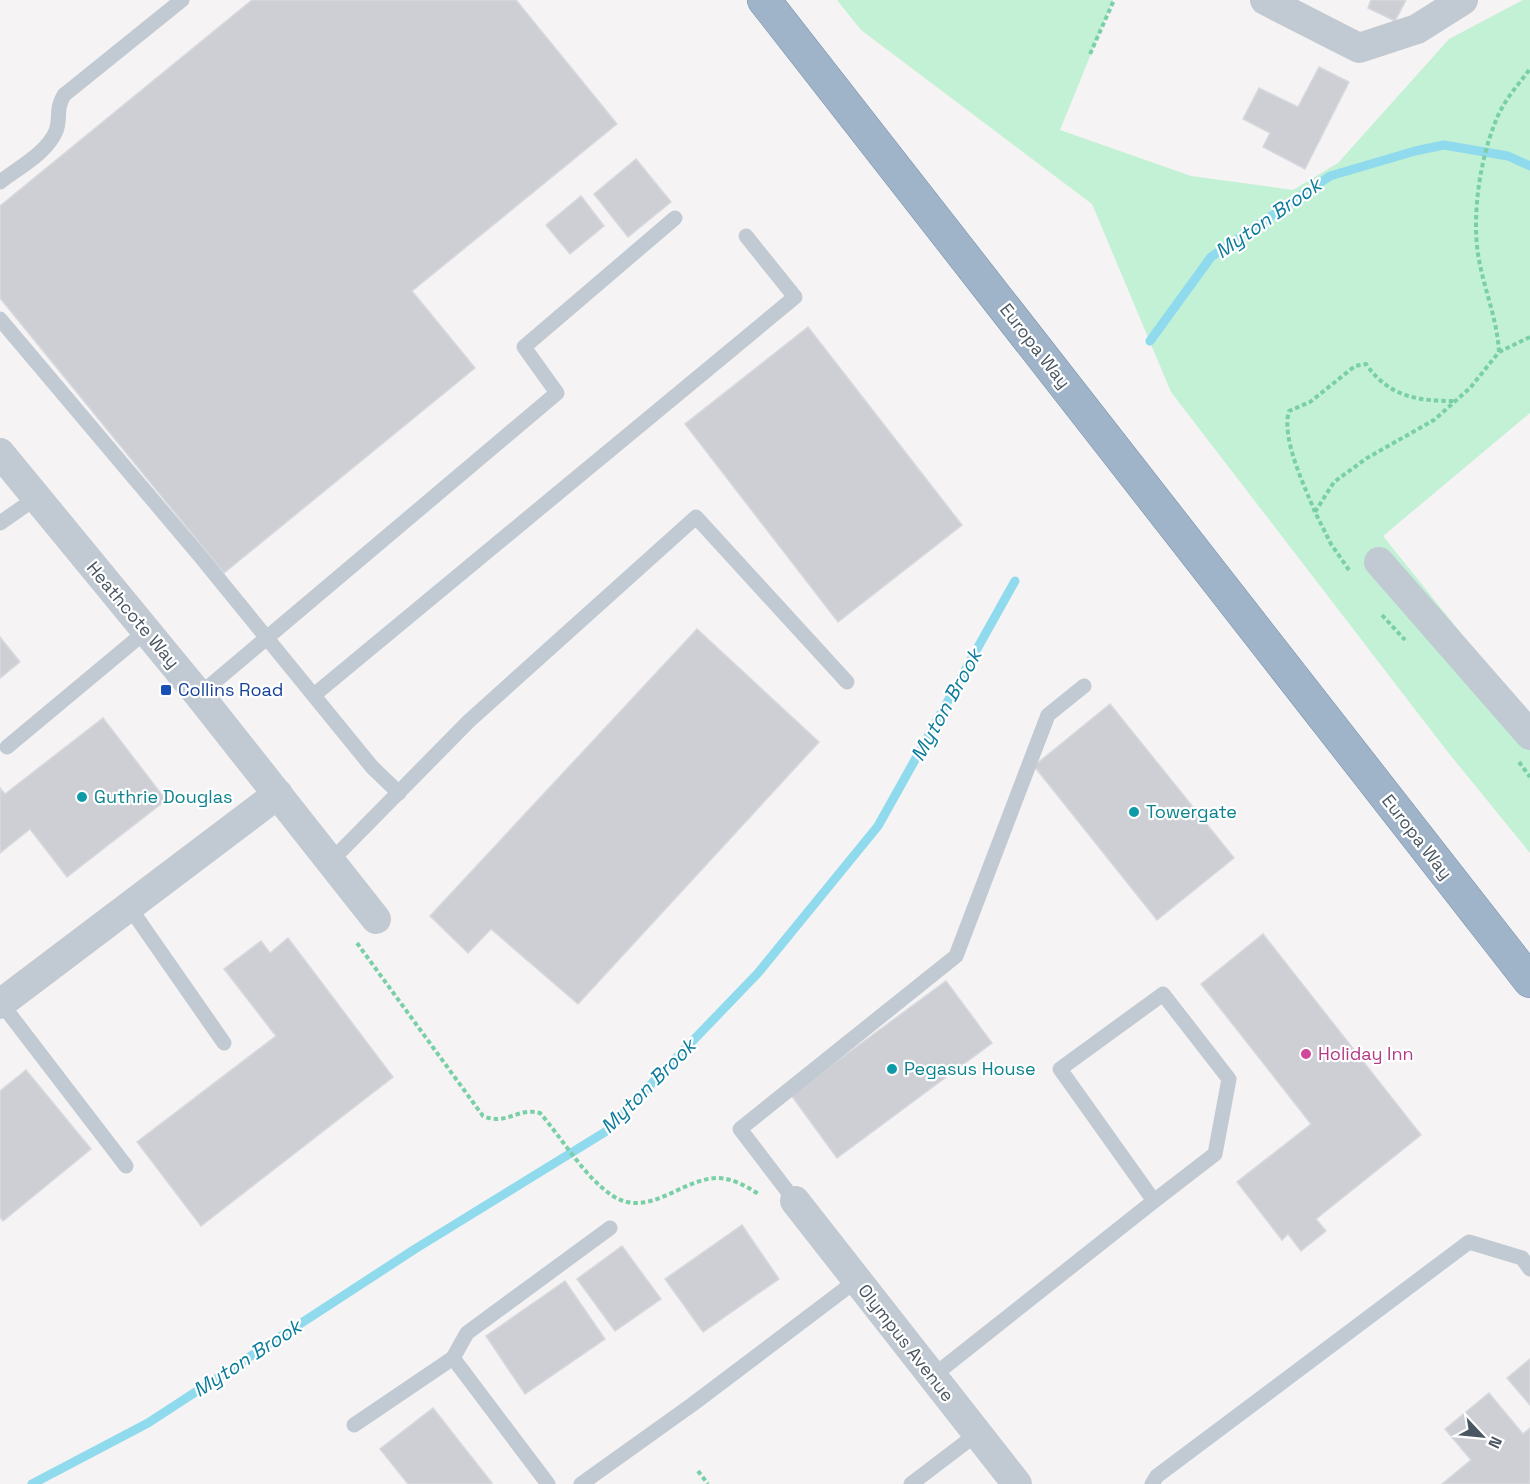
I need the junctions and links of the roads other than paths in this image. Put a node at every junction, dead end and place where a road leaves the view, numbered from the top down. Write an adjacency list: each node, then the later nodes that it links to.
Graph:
1 (182, 0): 5 (lane)
2 (764, 0): 17 (highway, Europa Way)
3 (1264, 0): 4 (street)
4 (1463, 0)
5 (0, 182)
6 (675, 218): 14 (lane)
7 (746, 236): 19 (lane)
8 (0, 319): 14 (lane)
9 (0, 453): 10 (street, Heathcote Way)
10 (36, 498): 11 (lane); 13 (street, Heathcote Way)
11 (0, 523)
12 (1379, 562): 20 (street)
13 (145, 632): 18 (street, Heathcote Way); 21 (lane)
14 (266, 636): 18 (lane); 19 (lane)
15 (847, 682): 22 (lane)
16 (1084, 686): 32 (lane)
17 (1305, 694): 27 (highway, Europa Way); 28 (highway, Europa Way)
18 (199, 695): 23 (street, Heathcote Way)
19 (314, 696): 22 (lane)
20 (1523, 746)
21 (7, 747)
22 (399, 793): 24 (lane)
23 (278, 794): 24 (street, Heathcote Way); 25 (street)
24 (332, 860): 26 (street, Heathcote Way)
25 (130, 908): 29 (street); 30 (lane)
26 (376, 919)
27 (1530, 953)
28 (1530, 981)
29 (1, 1004): 31 (lane)
30 (224, 1043)
31 (126, 1166)
32 (795, 1201): 36 (street, Olympus Avenue)
33 (1154, 1201): 33 (lane); 38 (lane)
34 (610, 1228): 37 (lane)
35 (1530, 1269): 45 (lane)
36 (857, 1280): 38 (street, Olympus Avenue); 42 (lane)
37 (453, 1358): 39 (lane); 41 (lane)
38 (933, 1376): 40 (street, Olympus Avenue)
39 (354, 1425)
40 (978, 1433): 43 (lane); 44 (street, Olympus Avenue)
41 (548, 1484)
42 (581, 1484)
43 (911, 1484)
44 (1017, 1484)
45 (1152, 1484)

